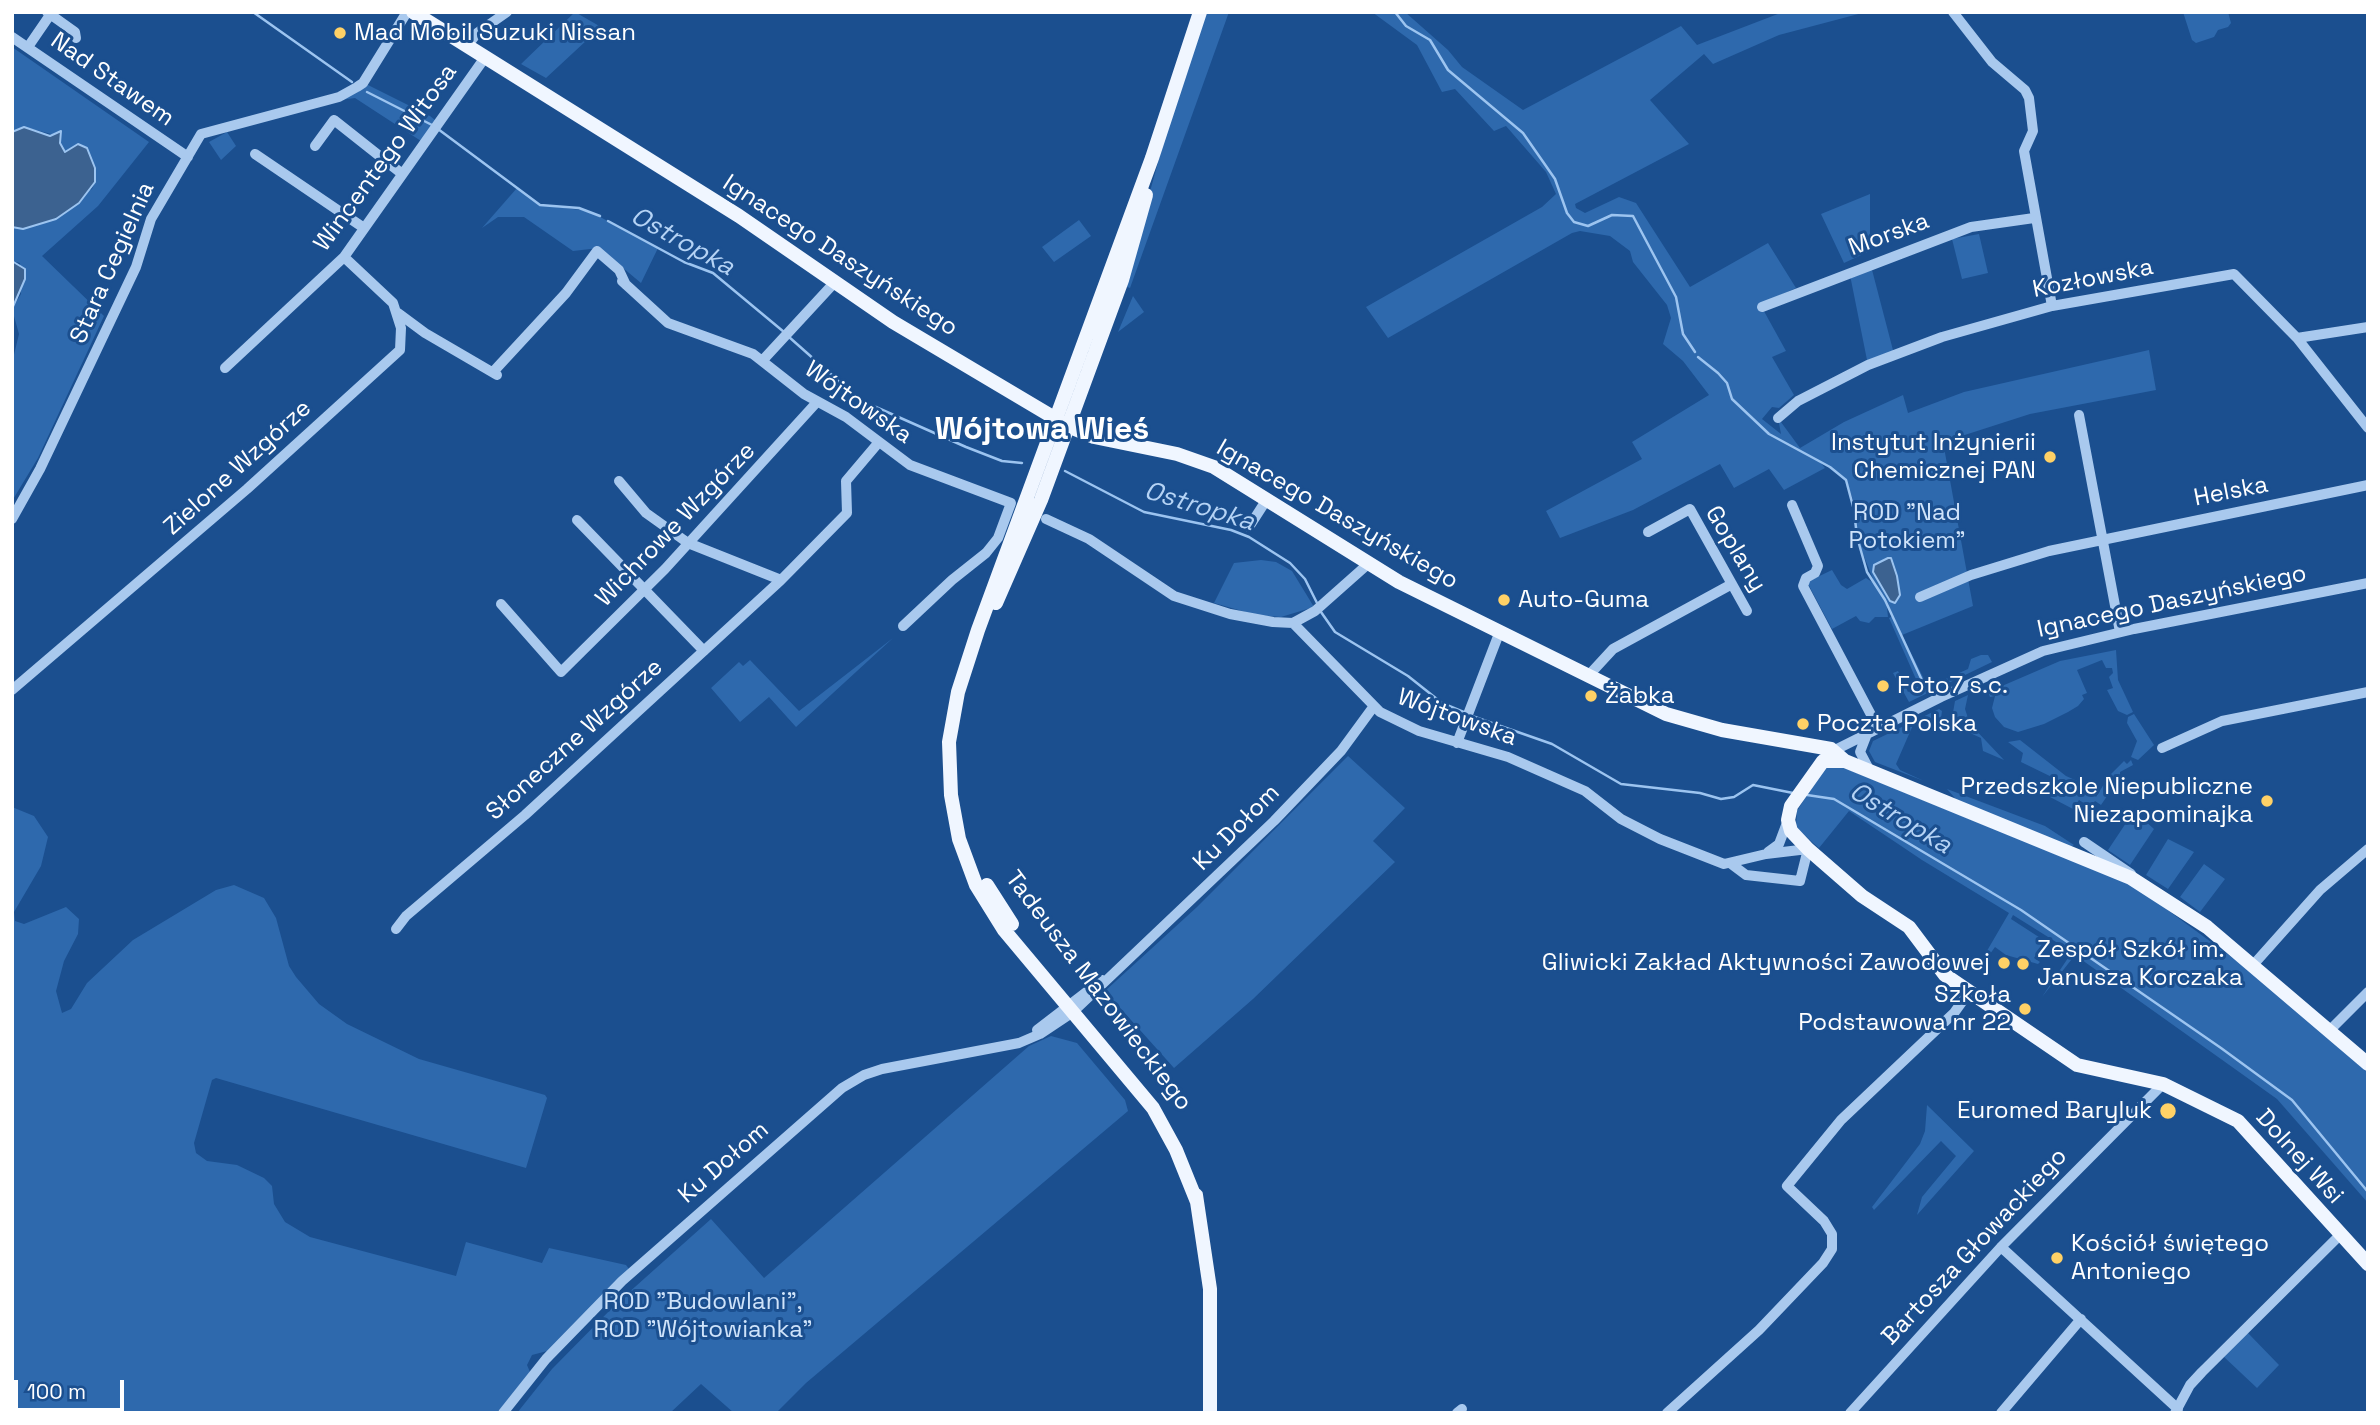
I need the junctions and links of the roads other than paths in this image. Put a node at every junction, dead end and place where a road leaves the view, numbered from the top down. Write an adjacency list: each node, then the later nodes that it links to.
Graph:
1 (407, 12): 14 (street, Stara Cegielnia)
2 (414, 12): 9 (main road, Ignacego Daszyńskiego)
3 (507, 12): 9 (street)
4 (1200, 12): 32 (main road, Tadeusza Mazowieckiego)
5 (1953, 12): 16 (street)
6 (50, 13): 8 (street); 10 (street)
7 (12, 37): 10 (street, Nad Stawem)
8 (76, 38)
9 (468, 45): 11 (main road, Ignacego Daszyńskiego)
10 (28, 47): 14 (street, Nad Stawem)
11 (486, 56): 15 (street, Wincentego Witosa); 20 (main road, Ignacego Daszyńskiego)
12 (315, 146): 15 (street)
13 (255, 154): 17 (street)
14 (188, 157): 39 (street, Stara Cegielnia)
15 (401, 173): 17 (street, Wincentego Witosa)
16 (2034, 218): 22 (street); 23 (street, Morska)
17 (364, 228): 18 (street, Wincentego Witosa)
18 (344, 257): 24 (street); 28 (street, Wincentego Witosa)
19 (616, 276): 21 (street, Wójtowska)
20 (835, 282): 27 (street, Wójtowska); 32 (main road, Ignacego Daszyńskiego)
21 (626, 285): 24 (street); 27 (street, Wójtowska)
22 (2052, 306): 26 (street, Kozłowska); 31 (street, Kozłowska)
23 (1762, 307)
24 (398, 313): 60 (street, Zielone Wzgórze)
25 (2368, 327): 26 (street)
26 (2297, 338): 33 (street, Kozłowska)
27 (762, 361): 29 (street, Wójtowska)
28 (225, 368)
29 (817, 402): 34 (street, Wójtowska); 45 (street, Wichrowe Wzgórze)
30 (2079, 415): 44 (street)
31 (1778, 418)
32 (1062, 422): 37 (main road, Ignacego Daszyńskiego); 80 (main road, Tadeusza Mazowieckiego)
33 (2368, 428)
34 (879, 442): 47 (street, Słoneczne Wzgórze); 55 (street, Wójtowska)
35 (619, 481): 45 (street)
36 (2368, 485): 44 (street, Helska)
37 (1267, 499): 42 (street); 46 (main road, Ignacego Daszyńskiego)
38 (1792, 505): 63 (street)
39 (12, 519)
40 (1046, 519): 54 (street)
41 (576, 520): 50 (street)
42 (1249, 527)
43 (1648, 532): 49 (street, Goplany)
44 (2102, 540): 51 (street, Helska); 57 (street)
45 (688, 543): 47 (street); 50 (street, Wichrowe Wzgórze)
46 (1368, 564): 54 (street); 56 (main road, Ignacego Daszyńskiego)
47 (782, 580): 58 (street, Słoneczne Wzgórze)
48 (2368, 583): 57 (street, Ignacego Daszyńskiego)
49 (1732, 584): 53 (street, Goplany); 59 (street)
50 (645, 589): 52 (street, Wichrowe Wzgórze); 58 (street)
51 (1920, 597)
52 (501, 604)
53 (1747, 611)
54 (1293, 623): 62 (street, Wójtowska)
55 (903, 626)
56 (1500, 631): 59 (main road, Ignacego Daszyńskiego); 64 (street)
57 (2120, 632): 63 (street, Ignacego Daszyńskiego)
58 (704, 651): 76 (street, Słoneczne Wzgórze)
59 (1589, 675): 65 (main road, Ignacego Daszyńskiego)
60 (12, 690)
61 (2368, 692): 66 (street)
62 (1374, 706): 64 (street, Wójtowska); 80 (street, Ku Dołom)
63 (1872, 731): 67 (street, Ignacego Daszyńskiego); 68 (street)
64 (1457, 743): 74 (street, Wójtowska)
65 (1798, 744): 67 (main road, Ignacego Daszyńskiego); 67 (main road)
66 (2162, 748)
67 (1823, 760): 68 (main road); 69 (main road)
68 (1870, 771): 75 (main road)
69 (1788, 820): 71 (main road, Dolnej Wsi); 73 (street)
70 (2084, 842): 75 (street)
71 (1808, 849): 73 (street, Wójtowska); 74 (street); 78 (main road, Dolnej Wsi)
72 (2368, 849): 77 (street)
73 (1766, 854): 74 (street, Wójtowska)
74 (1730, 863)
75 (2144, 885): 77 (main road)
76 (397, 929)
77 (2254, 964): 81 (main road)
78 (1969, 992): 83 (main road, Dolnej Wsi); 93 (street)
79 (2368, 992): 81 (street)
80 (1073, 1006): 87 (main road, Tadeusza Mazowieckiego); 90 (street, Ku Dołom)
81 (2331, 1029): 82 (main road)
82 (2368, 1063)
83 (2163, 1084): 84 (main road, Dolnej Wsi); 85 (street, Bartosza Głowackiego)
84 (2340, 1235): 86 (main road, Dolnej Wsi); 89 (street)
85 (2001, 1247): 88 (street); 94 (street, Bartosza Głowackiego)
86 (2368, 1264)
87 (1210, 1289): 91 (main road, Tadeusza Mazowieckiego); 92 (main road, Tadeusza Mazowieckiego)
88 (2081, 1319): 89 (street); 95 (street)
89 (2176, 1411)
90 (503, 1413)
91 (1202, 1413)
92 (1210, 1413)
93 (1667, 1413)
94 (1850, 1413)
95 (2001, 1413)

